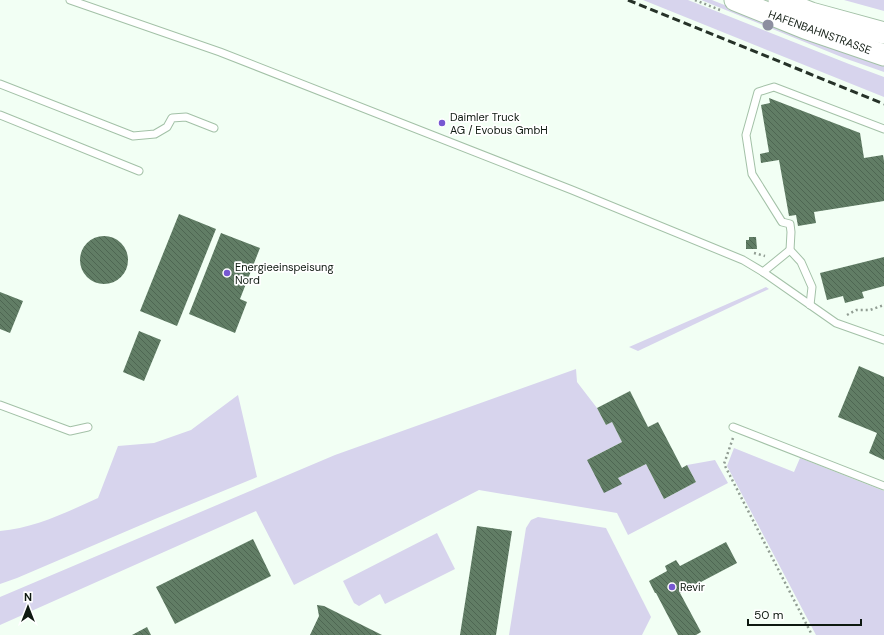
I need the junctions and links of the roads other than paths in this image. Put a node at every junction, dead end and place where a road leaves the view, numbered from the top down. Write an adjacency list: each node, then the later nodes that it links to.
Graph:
1 (70, 0): 12 (lane)
2 (735, 0): 5 (main road, HAFENBAHNSTRASSE)
3 (779, 0): 4 (main road, HAFENBAHNSTRASSE)
4 (884, 33)
5 (884, 55)
6 (0, 84): 8 (lane)
7 (0, 115): 10 (lane)
8 (214, 128)
9 (884, 129): 11 (lane)
10 (139, 171)
11 (790, 250): 12 (lane); 13 (lane)
12 (763, 272): 13 (lane)
13 (810, 305): 14 (lane)
14 (884, 340)
15 (0, 405): 16 (lane)
16 (88, 427)
17 (735, 428): 18 (lane)
18 (884, 486)

